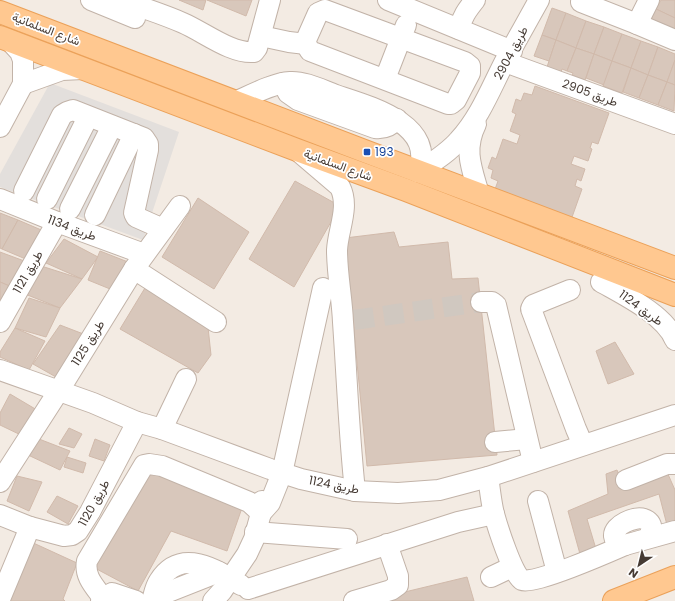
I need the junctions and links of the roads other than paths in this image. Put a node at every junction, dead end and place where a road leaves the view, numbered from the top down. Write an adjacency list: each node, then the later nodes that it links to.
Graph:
1 (91, 0): 18 (street)
2 (122, 0): 18 (street)
3 (270, 0): 13 (street)
4 (388, 0): 9 (street, طريق 2905)
5 (475, 0): 12 (street)
6 (539, 0): 19 (street, طريق 2904)
7 (649, 0): 11 (street)
8 (581, 2): 11 (street)
9 (411, 10): 12 (street, طريق 2905); 15 (street)
10 (0, 12): 23 (main road, شارع السلمانية)
11 (637, 24): 16 (street)
12 (459, 29): 19 (street, طريق 2905)
13 (261, 36): 17 (street); 18 (street)
14 (5, 38): 20 (main road, شارع السلمانية); 22 (street)
15 (401, 38): 17 (street); 21 (street); 21 (street)
16 (675, 40)
17 (306, 44): 21 (street)
18 (229, 47)
19 (508, 56): 24 (street, طريق 2904); 26 (street, طريق 2905)
20 (83, 69): 22 (street); 30 (main road, شارع السلمانية)
21 (385, 80)
22 (23, 84): 28 (street)
23 (236, 102): 31 (main road, شارع السلمانية); 31 (street)
24 (483, 106): 31 (street, طريق 2904); 33 (street, طريق 2904)
25 (88, 117): 27 (street); 32 (street); 35 (street)
26 (675, 124)
27 (112, 126): 29 (street); 38 (street, طريق 1121)
28 (0, 128)
29 (134, 134): 37 (street); 39 (street)
30 (297, 150): 45 (main road, شارع السلمانية); 65 (street)
31 (418, 172): 33 (main road, شارع السلمانية)
32 (24, 191)
33 (479, 194): 41 (main road, شارع السلمانية)
34 (0, 199): 38 (street, طريق 1134)
35 (47, 200)
36 (180, 206): 39 (street, طريق 1125)
37 (95, 215)
38 (63, 216): 40 (street, طريق 1134); 47 (street, طريق 1121)
39 (163, 229): 40 (street, طريق 1125)
40 (139, 262): 48 (street, طريق 1134); 52 (street, طريق 1125)
41 (675, 268)
42 (601, 282): 49 (street, طريق 1124)
43 (323, 288): 61 (street)
44 (570, 290): 58 (street)
45 (675, 295)
46 (481, 302): 56 (street)
47 (0, 322)
48 (216, 322)
49 (675, 340)
50 (0, 370): 52 (street, طريق 1124)
51 (186, 379): 55 (street)
52 (58, 392): 54 (street, طريق 1124); 64 (street, طريق 1125)
53 (675, 415): 58 (street, طريق 1124)
54 (137, 422): 55 (street, طريق 1124); 70 (street, طريق 1120)
55 (162, 429): 61 (street, طريق 1124)
56 (527, 439): 57 (street); 59 (street)
57 (495, 442)
58 (583, 445): 59 (street, طريق 1124)
59 (533, 462): 62 (street, طريق 1124)
60 (675, 464): 63 (street)
61 (276, 471): 65 (street, طريق 1124); 67 (street)
62 (482, 479): 65 (street, طريق 1124); 68 (street)
63 (626, 480)
64 (0, 482)
65 (355, 491)
66 (538, 501): 76 (street)
67 (261, 513): 72 (street); 82 (street)
68 (494, 514): 74 (street); 75 (street)
69 (0, 515): 70 (street, طريق 1120)
70 (30, 527): 81 (street)
71 (675, 530): 76 (street)
72 (255, 532): 73 (street); 77 (street)
73 (348, 539)
74 (387, 544): 80 (street); 83 (street)
75 (512, 568): 76 (street); 78 (street)
76 (557, 572)
77 (224, 575): 80 (street); 84 (street); 85 (street)
78 (491, 577)
79 (675, 577): 86 (main road)
80 (249, 595)
81 (0, 599)
82 (102, 599): 84 (street)
83 (366, 599)
84 (147, 600)
85 (215, 600)
86 (614, 601)

